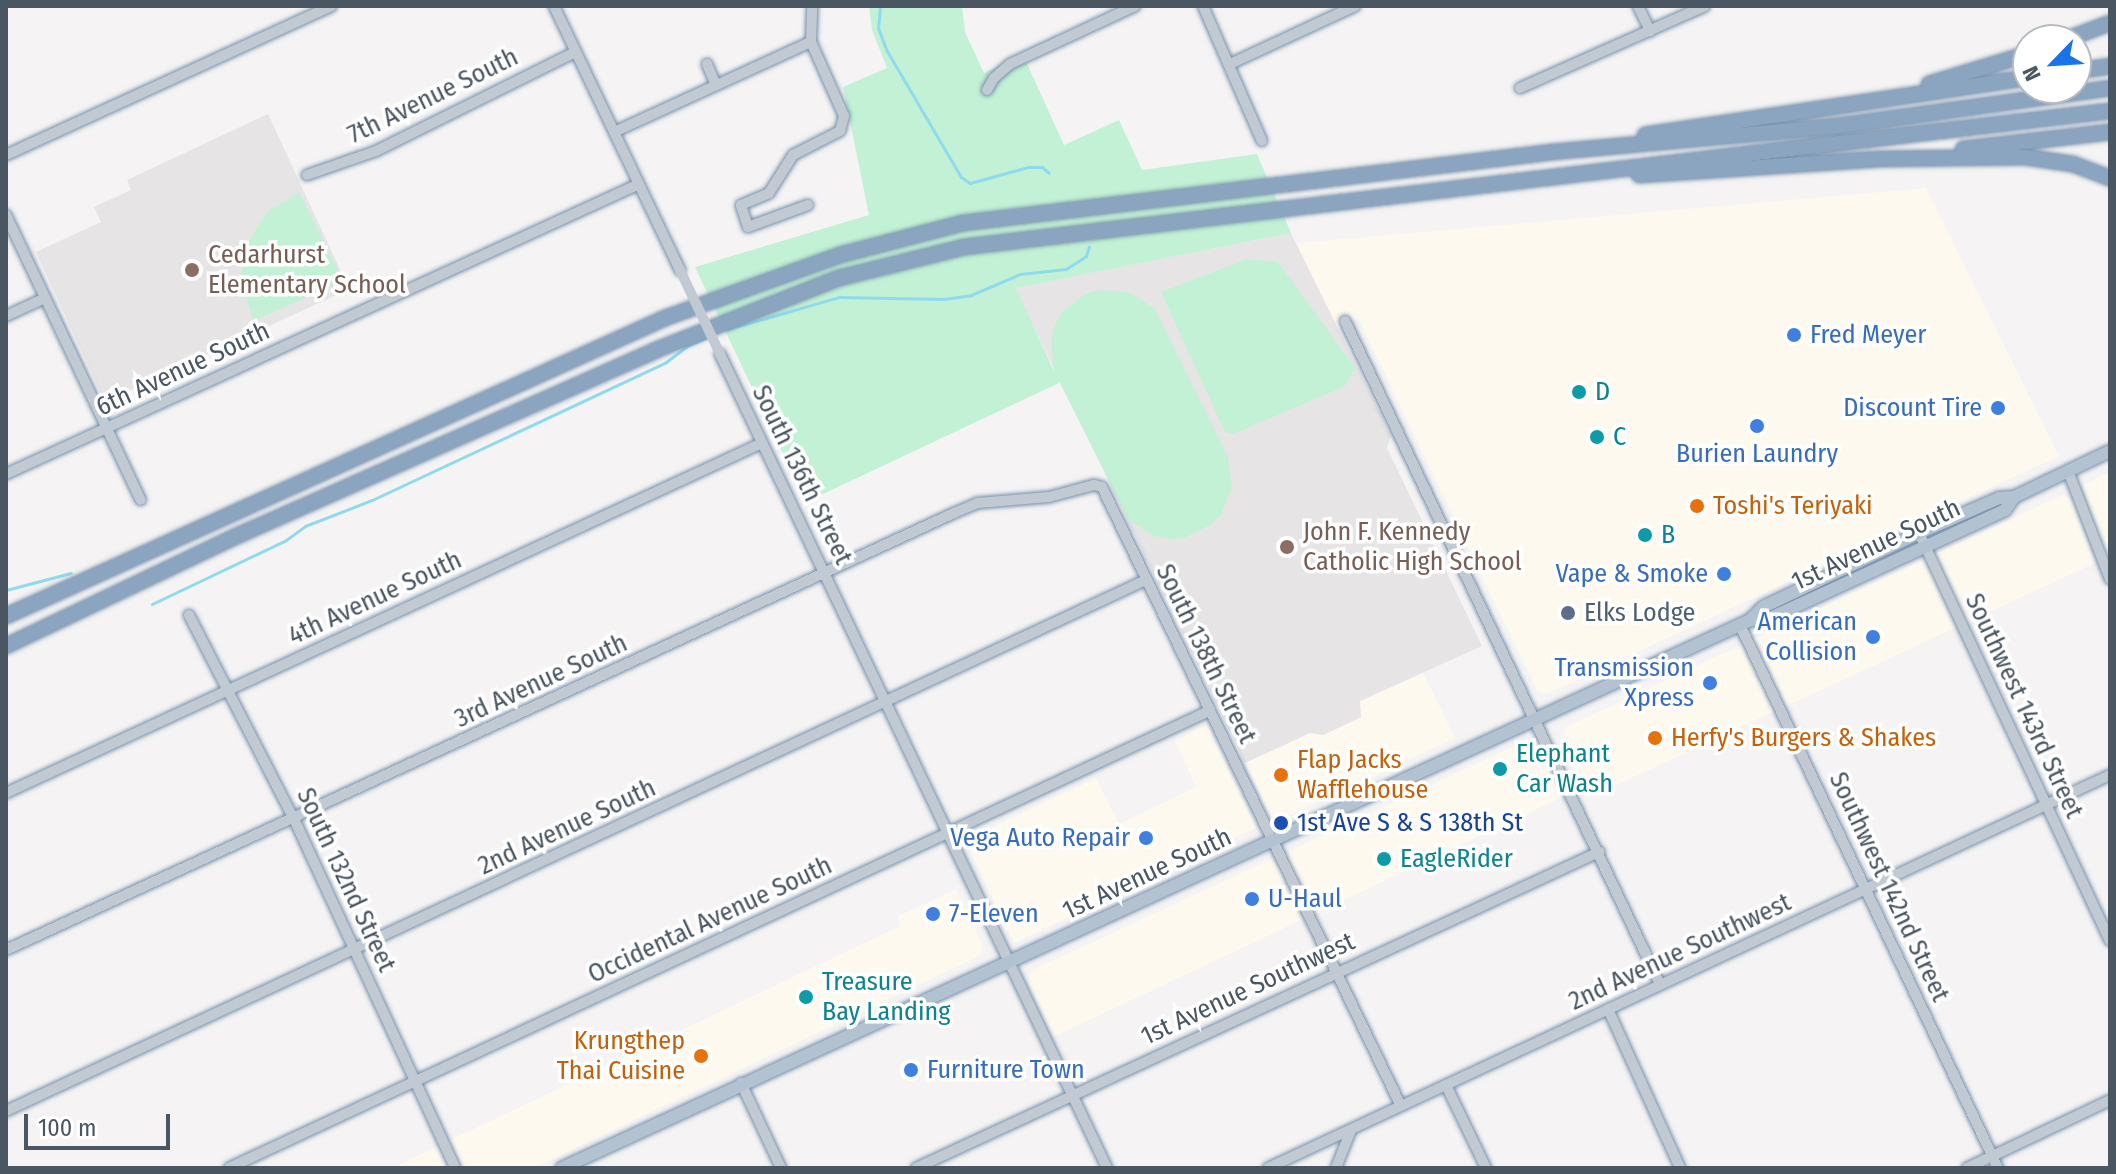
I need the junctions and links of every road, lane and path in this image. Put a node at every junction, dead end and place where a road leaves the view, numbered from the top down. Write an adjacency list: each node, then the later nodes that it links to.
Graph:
1 (331, 6): 26 (street)
2 (554, 6): 11 (street, South 136th Street)
3 (812, 6): 10 (street)
4 (1135, 6): 19 (street)
5 (1203, 6): 14 (street)
6 (1355, 6): 14 (street)
7 (1638, 6): 9 (street)
8 (1705, 6): 9 (street)
9 (1650, 31): 17 (street)
10 (811, 42): 16 (street); 32 (street)
11 (575, 52): 22 (street, South 136th Street); 28 (street, 7th Avenue South)
12 (2012, 59): 20 (highway)
13 (707, 64): 16 (street)
14 (1230, 64): 24 (street)
15 (2012, 80): 20 (highway)
16 (716, 85): 22 (street)
17 (1520, 88)
18 (2110, 88): 25 (highway)
19 (987, 90)
20 (1868, 100): 25 (highway)
21 (2110, 111): 30 (highway)
22 (614, 132): 31 (street, South 136th Street)
23 (2110, 132): 27 (highway)
24 (1262, 141)
25 (1553, 152): 50 (highway)
26 (6, 155)
27 (1879, 159): 29 (highway); 30 (highway)
28 (307, 175)
29 (2110, 178)
30 (1491, 183): 52 (highway)
31 (639, 184): 37 (street, 6th Avenue South); 38 (street, South 136th Street, bridge)
32 (808, 205)
33 (6, 215): 34 (street)
34 (45, 298): 35 (street); 37 (street)
35 (6, 316)
36 (1345, 321): 61 (street)
37 (107, 428): 41 (street, 6th Avenue South); 44 (street)
38 (762, 443): 47 (street, South 136th Street); 58 (street, 4th Avenue South)
39 (2110, 451): 40 (main road, 1st Avenue South)
40 (2068, 471): 43 (main road, 1st Avenue South); 48 (street)
41 (6, 474)
42 (1102, 487): 47 (street, 3rd Avenue South); 49 (street, South 138th Street)
43 (2014, 497): 45 (main road, 1st Avenue South); 46 (main road, 1st Avenue South)
44 (141, 500)
45 (1919, 533): 46 (street, Southwest 143rd Street); 55 (main road, 1st Avenue South)
46 (1925, 546): 55 (main road, 1st Avenue South); 64 (street, Southwest 143rd Street)
47 (825, 573): 59 (street, South 136th Street); 65 (street, 3rd Avenue South)
48 (2110, 579)
49 (1146, 580): 59 (street, 2nd Avenue South); 60 (street, South 138th Street)
50 (60, 594): 51 (highway); 54 (highway)
51 (6, 606)
52 (79, 613): 56 (highway); 57 (highway)
53 (189, 615): 58 (street, South 132nd Street)
54 (6, 616)
55 (1745, 622): 61 (main road, 1st Avenue South); 69 (street, Southwest 142nd Street)
56 (6, 639)
57 (6, 646)
58 (228, 690): 63 (street, 4th Avenue South); 65 (street, South 132nd Street)
59 (885, 703): 66 (street, South 136th Street); 72 (street, 2nd Avenue South)
60 (1209, 711): 66 (street, Occidental Avenue South); 67 (street, South 138th Street)
61 (1536, 718): 67 (main road, 1st Avenue South); 68 (street)
62 (2110, 775): 64 (street, 2nd Avenue Southwest)
63 (6, 793)
64 (2046, 805): 69 (street, 2nd Avenue Southwest); 70 (street, Southwest 143rd Street)
65 (294, 819): 71 (street, 3rd Avenue South); 72 (street, South 132nd Street)
66 (947, 832): 73 (street, South 136th Street); 77 (street, Occidental Avenue South)
67 (1272, 840): 73 (main road, 1st Avenue South); 74 (street, South 138th Street)
68 (1599, 852): 74 (street, 1st Avenue Southwest); 75 (street)
69 (1867, 890): 75 (street, 2nd Avenue Southwest); 85 (street, Southwest 142nd Street)
70 (2110, 940)
71 (6, 950)
72 (355, 950): 77 (street, South 132nd Street); 83 (street, 2nd Avenue South)
73 (1008, 964): 78 (main road, 1st Avenue South); 80 (street, South 136th Street)
74 (1338, 972): 80 (street, 1st Avenue Southwest); 82 (street, South 138th Street)
75 (1660, 984): 76 (street, 2nd Avenue Southwest)
76 (1608, 1009): 79 (street, 2nd Avenue Southwest); 95 (street)
77 (415, 1082): 86 (street, Occidental Avenue South); 87 (street, South 132nd Street)
78 (741, 1083): 88 (main road, 1st Avenue South); 89 (street)
79 (1446, 1085): 82 (street, 2nd Avenue Southwest); 94 (street)
80 (1072, 1095): 90 (street, 1st Avenue Southwest); 91 (street, South 136th Street)
81 (2110, 1100): 85 (street)
82 (1401, 1106): 84 (street, 2nd Avenue Southwest)
83 (6, 1111)
84 (1351, 1130): 92 (street, 2nd Avenue Southwest); 93 (street)
85 (1993, 1156): 96 (street); 97 (street, Southwest 142nd Street)
86 (229, 1168)
87 (455, 1168)
88 (562, 1168)
89 (781, 1168)
90 (916, 1168)
91 (1107, 1168)
92 (1268, 1168)
93 (1336, 1168)
94 (1486, 1168)
95 (1680, 1168)
96 (1967, 1168)
97 (1998, 1168)

